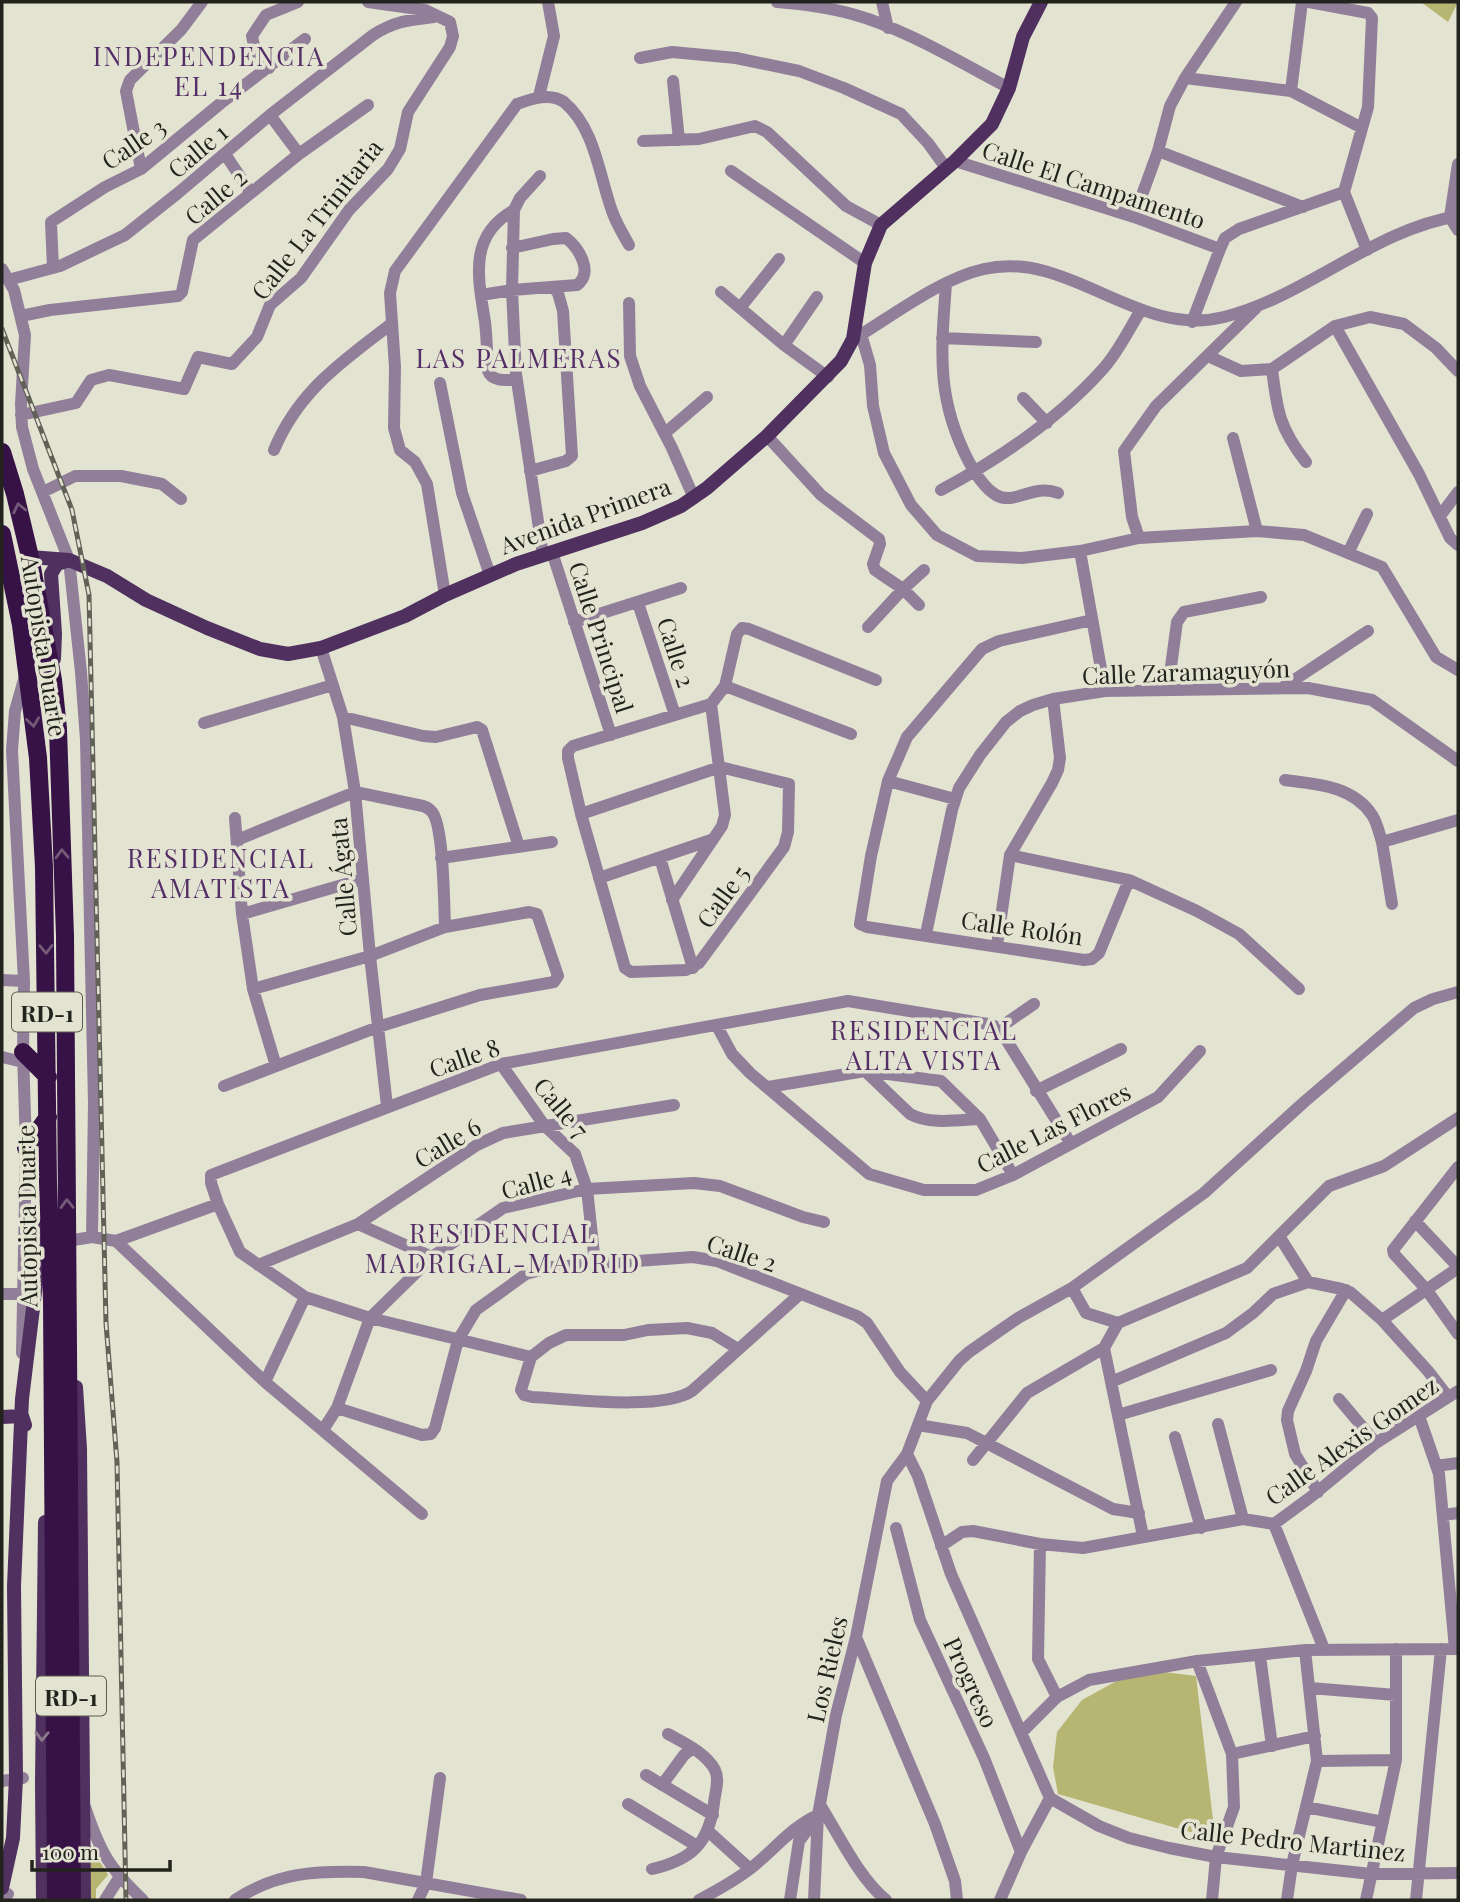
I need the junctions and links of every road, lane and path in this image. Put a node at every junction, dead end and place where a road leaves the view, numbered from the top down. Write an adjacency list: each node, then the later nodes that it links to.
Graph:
1 (202, 2): 31 (street)
2 (298, 2): 15 (street)
3 (368, 2): 11 (street)
4 (548, 2): 20 (street)
5 (777, 2): 12 (street)
6 (882, 2): 12 (street)
7 (1041, 2): 18 (main road, Avenida Primera)
8 (1236, 2): 16 (street)
9 (1302, 2): 19 (street)
10 (1309, 2): 23 (street)
11 (438, 16): 22 (street, Calle 1); 76 (street, Calle La Trinitaria)
12 (888, 27): 18 (street)
13 (305, 39): 15 (street, Calle 3)
14 (640, 58): 29 (street)
15 (269, 68): 31 (street, Calle 3)
16 (1185, 78): 19 (street); 26 (street)
17 (673, 81): 24 (street)
18 (1009, 88): 29 (main road, Avenida Primera)
19 (1291, 91): 23 (street)
20 (539, 96): 42 (street); 62 (street)
21 (368, 105): 28 (street, Calle 2)
22 (270, 115): 27 (street, Calle 1); 28 (street)
23 (1362, 128): 35 (street)
24 (679, 140): 25 (street); 40 (street)
25 (643, 141)
26 (1158, 151): 36 (street); 38 (street)
27 (225, 153): 34 (street); 48 (street, Calle 1)
28 (299, 154): 34 (street, Calle 2)
29 (950, 164): 38 (street, Calle El Campamento); 40 (main road, Avenida Primera)
30 (1458, 164): 39 (street)
31 (141, 169): 48 (street, Calle 3)
32 (731, 171): 47 (street)
33 (540, 176): 37 (street)
34 (251, 192): 60 (street, Calle 2)
35 (1344, 192): 36 (street); 45 (street)
36 (1303, 207): 44 (street)
37 (514, 210): 43 (street, Calle Principal); 54 (street)
38 (1134, 216): 44 (street, Calle El Campamento)
39 (1454, 217): 41 (street); 45 (street)
40 (880, 225): 47 (main road, Avenida Primera)
41 (1458, 230)
42 (629, 245)
43 (512, 248): 51 (street); 52 (street, Calle Principal)
44 (1220, 249): 61 (street)
45 (1367, 250): 57 (street)
46 (779, 260): 58 (street)
47 (865, 263): 64 (main road, Avenida Primera)
48 (53, 268): 49 (street, Calle 1)
49 (5, 275): 60 (street)
50 (946, 284): 59 (street); 64 (street); 65 (street)
51 (553, 287): 52 (street); 84 (street)
52 (512, 290): 54 (street); 72 (street, Calle Principal)
53 (721, 292): 58 (street)
54 (481, 295): 72 (street)
55 (817, 297): 67 (street)
56 (629, 303): 78 (street)
57 (1258, 306): 61 (street); 68 (street)
58 (740, 308): 67 (street)
59 (1141, 310): 61 (street); 77 (street)
60 (22, 316): 76 (street)
61 (1192, 322)
62 (391, 324): 81 (street); 108 (street)
63 (1335, 326): 69 (street); 70 (street); 93 (street)
64 (857, 336): 71 (main road, Avenida Primera); 98 (street)
65 (942, 338): 66 (street); 85 (street)
66 (1036, 342)
67 (784, 345): 71 (street)
68 (1208, 356): 69 (street); 96 (street)
69 (1272, 369): 83 (street)
70 (1458, 371)
71 (828, 377): 79 (main road, Avenida Primera)
72 (517, 380): 84 (street, Calle Principal)
73 (440, 383): 104 (street)
74 (707, 397): 78 (street)
75 (1023, 398): 77 (street)
76 (21, 415): 87 (street)
77 (1047, 423): 85 (street)
78 (664, 433): 90 (street)
79 (767, 436): 90 (main road, Avenida Primera); 107 (street)
80 (1233, 438): 94 (street)
81 (274, 450)
82 (2, 452): 101 (highway, Autopista Duarte / RD-1, one-way to 82)
83 (1306, 462)
84 (530, 471): 100 (street, Calle Principal)
85 (975, 472): 86 (street); 89 (street)
86 (942, 490)
87 (43, 492): 91 (street); 102 (street)
88 (1458, 492): 93 (street)
89 (1058, 493)
90 (694, 498): 100 (main road, Avenida Primera)
91 (181, 499)
92 (1367, 514): 99 (street)
93 (1440, 516): 97 (street)
94 (1257, 531): 96 (street); 99 (street)
95 (2, 534): 105 (highway, Autopista Duarte / RD-1)
96 (1139, 538): 98 (street)
97 (1458, 545)
98 (1080, 551): 112 (street)
99 (1348, 553): 117 (street)
100 (548, 554): 104 (main road, Avenida Primera); 113 (street, Calle Principal)
101 (30, 557): 102 (main road, Avenida Primera); 119 (highway, Autopista Duarte / RD-1)
102 (69, 560): 116 (main road, Avenida Primera); 119 (main road); 198 (street)
103 (924, 570): 107 (street)
104 (491, 575): 108 (main road, Avenida Primera)
105 (6, 576): 118 (highway, Autopista Duarte / RD-1)
106 (681, 589): 110 (street)
107 (903, 589): 111 (street); 114 (street)
108 (445, 595): 116 (main road, Avenida Primera)
109 (1261, 597): 124 (street)
110 (638, 603): 113 (street); 128 (street, Calle 2)
111 (919, 605)
112 (1092, 620): 125 (street); 136 (street)
113 (574, 622): 132 (street, Calle Principal)
114 (868, 627)
115 (1368, 631): 123 (street)
116 (321, 648): 121 (street, Calle Ágata)
117 (1458, 670)
118 (26, 673): 162 (street); 177 (highway, Autopista Duarte / RD-1, one-way to 177)
119 (53, 680): 199 (highway, Autopista Duarte / RD-1, one-way to 119)
120 (876, 680): 122 (street)
121 (333, 685): 129 (street, Calle Ágata); 130 (street)
122 (725, 686): 127 (street); 131 (street)
123 (1282, 688): 124 (street, Calle Zaramaguyón); 133 (street, Calle Zaramaguyón)
124 (1168, 689): 125 (street, Calle Zaramaguyón)
125 (1105, 691): 126 (street, Calle Zaramaguyón)
126 (1053, 699): 138 (street, Calle Zaramaguyón); 147 (street)
127 (711, 704): 128 (street); 134 (street)
128 (676, 715): 132 (street)
129 (343, 717): 137 (street, Calle Ágata); 146 (street)
130 (204, 723)
131 (851, 734)
132 (611, 735): 139 (street)
133 (1458, 761)
134 (720, 767): 139 (street); 142 (street); 160 (street, Calle 5)
135 (1285, 780): 145 (street)
136 (888, 781): 138 (street); 157 (street, Calle Rolón)
137 (355, 792): 143 (street); 148 (street); 151 (street, Calle Ágata)
138 (955, 799): 157 (street, Calle Zaramaguyón)
139 (581, 814): 150 (street)
140 (235, 818): 143 (street)
141 (1458, 820): 145 (street)
142 (711, 839): 149 (street); 153 (street)
143 (237, 840): 155 (street)
144 (552, 842): 146 (street)
145 (1382, 842): 154 (street)
146 (519, 847): 148 (street)
147 (1010, 855): 152 (street); 158 (street)
148 (441, 858): 156 (street)
149 (660, 858): 150 (street); 153 (street)
150 (598, 878): 160 (street)
151 (363, 879): 155 (street); 159 (street, Calle Ágata)
152 (1129, 880): 158 (street, Calle Rolón); 164 (street)
153 (671, 900): 160 (street)
154 (1392, 904)
155 (242, 914): 163 (street)
156 (445, 927): 159 (street); 168 (street)
157 (926, 934): 158 (street, Calle Rolón)
158 (997, 945)
159 (370, 956): 163 (street); 168 (street, Calle Ágata)
160 (693, 968)
161 (2, 981): 162 (street)
162 (24, 981): 173 (street)
163 (253, 989): 175 (street)
164 (1299, 989)
165 (1458, 992): 207 (street, Los Rieles)
166 (1034, 1004): 169 (street)
167 (717, 1026): 169 (street, Calle 8); 174 (street, Calle 8); 179 (street, Calle Las Flores)
168 (379, 1027): 175 (street); 182 (street, Calle Ágata)
169 (999, 1028): 180 (street)
170 (1121, 1049): 180 (street)
171 (1200, 1051): 187 (street, Calle Las Flores)
172 (2, 1057): 173 (street)
173 (23, 1057): 177 (highway); 188 (street)
174 (501, 1064): 182 (street, Calle 8); 186 (street, Calle 7)
175 (276, 1066): 178 (street)
176 (865, 1071): 179 (street); 185 (street); 185 (street)
177 (48, 1077): 183 (highway, Autopista Duarte / RD-1)
178 (224, 1086)
179 (768, 1087): 190 (street, Calle Las Flores)
180 (1036, 1091): 187 (street)
181 (674, 1105): 186 (street, Calle 6)
182 (387, 1106): 193 (street, Calle 8)
183 (48, 1117): 188 (highway); 191 (highway, Autopista Duarte / RD-1)
184 (1458, 1118): 197 (street)
185 (980, 1119): 190 (street)
186 (544, 1125): 192 (street, Calle 7); 196 (street, Calle 6)
187 (1071, 1144): 190 (street, Calle Las Flores)
188 (26, 1148): 211 (street)
189 (1458, 1167): 194 (street)
190 (1013, 1175)
191 (48, 1182): 214 (highway, Autopista Duarte / RD-1); 227 (main road)
192 (587, 1189): 195 (street, Calle 4); 201 (street, Calle 4); 202 (street, Calle 7)
193 (218, 1204): 200 (street); 203 (street, Calle 8)
194 (1415, 1221): 204 (street); 208 (street)
195 (824, 1222)
196 (358, 1224): 201 (street); 203 (street, Calle 6)
197 (1279, 1236): 206 (street); 217 (street)
198 (92, 1237): 199 (street); 200 (street)
199 (68, 1241): 205 (highway, Autopista Duarte / RD-1)
200 (116, 1241): 224 (street)
201 (432, 1257): 215 (street, Calle 4)
202 (595, 1264): 212 (street, Calle 2); 219 (street, Calle 2)
203 (258, 1265): 213 (street, Calle 8)
204 (1458, 1267): 208 (street)
205 (67, 1272): 247 (highway, RD-1); 282 (main road)
206 (1308, 1282): 209 (street); 225 (street)
207 (1072, 1288): 217 (street); 229 (street, Los Rieles)
208 (1426, 1289): 216 (street); 218 (street)
209 (1346, 1290): 216 (street); 248 (street)
210 (2, 1294): 211 (street)
211 (24, 1294): 227 (street)
212 (800, 1294): 221 (street); 229 (street, Calle 2)
213 (305, 1297): 215 (street, Calle 8); 224 (street)
214 (52, 1301): 247 (highway, Autopista Duarte / RD-1); 303 (main road, one-way to 303)
215 (370, 1318): 219 (street, Calle 8); 230 (street, Calle 4)
216 (1382, 1320): 226 (street)
217 (1118, 1323): 220 (street)
218 (1458, 1334)
219 (458, 1340): 222 (street, Calle 8); 230 (street, Calle 2)
220 (1104, 1348): 225 (street); 242 (street)
221 (738, 1349): 222 (street); 222 (street)
222 (531, 1357)
223 (1271, 1370): 232 (street)
224 (265, 1382): 238 (street)
225 (1111, 1382): 232 (street)
226 (1453, 1394): 234 (street, Calle Alexis Gomez)
227 (22, 1399): 231 (main road); 233 (main road)
228 (1339, 1399): 241 (street)
229 (927, 1401): 236 (street, Los Rieles)
230 (337, 1408): 238 (street, Calle 4)
231 (2, 1409)
232 (1118, 1415): 249 (street)
233 (22, 1416): 235 (main road); 240 (main road); 280 (main road)
234 (1419, 1416): 241 (street, Calle Alexis Gomez); 246 (street)
235 (2, 1420): 240 (main road)
236 (918, 1424): 242 (street); 243 (street, Los Rieles)
237 (1218, 1424): 253 (street)
238 (323, 1430): 251 (street)
239 (1175, 1437): 256 (street)
240 (21, 1438): 280 (main road)
241 (1376, 1443): 248 (street, Calle Alexis Gomez)
242 (986, 1444): 244 (street); 249 (street)
243 (907, 1454): 259 (street); 260 (street, Los Rieles)
244 (973, 1460)
245 (1458, 1464): 246 (street)
246 (1436, 1466): 252 (street)
247 (61, 1492): 302 (highway, Autopista Duarte / RD-1); 303 (highway, Autopista Duarte / RD-1)
248 (1318, 1492): 254 (street, Calle Alexis Gomez)
249 (1139, 1513): 257 (street)
250 (1458, 1513): 252 (street)
251 (422, 1514)
252 (1443, 1515): 263 (street)
253 (1243, 1519): 254 (street, Calle Alexis Gomez); 256 (street, Calle Alexis Gomez)
254 (1274, 1524): 261 (street)
255 (896, 1528): 291 (street, Progreso)
256 (1201, 1528): 257 (street, Calle Alexis Gomez)
257 (1143, 1536): 258 (street, Calle Alexis Gomez)
258 (1040, 1544): 259 (street, Calle Alexis Gomez); 269 (street)
259 (941, 1546): 270 (street)
260 (856, 1637): 286 (street, Los Rieles); 313 (street)
261 (1324, 1649): 262 (street); 264 (street)
262 (1396, 1649): 263 (street); 268 (street)
263 (1451, 1649): 298 (street)
264 (1305, 1650): 265 (street); 267 (street)
265 (1260, 1656): 266 (street); 273 (street)
266 (1197, 1661): 269 (street); 275 (street)
267 (1310, 1688): 268 (street); 272 (street)
268 (1396, 1695): 276 (street)
269 (1057, 1697): 270 (street)
270 (1021, 1733): 283 (street)
271 (667, 1734): 274 (street)
272 (1315, 1736): 273 (street); 277 (street)
273 (1272, 1746): 275 (street)
274 (693, 1748): 281 (street); 287 (street)
275 (1233, 1754): 292 (street)
276 (1396, 1760): 277 (street); 288 (street)
277 (1317, 1761): 285 (street)
278 (646, 1775): 281 (street)
279 (440, 1778): 300 (street)
280 (14, 1779): 301 (main road)
281 (662, 1785): 287 (street)
282 (82, 1797): 299 (street); 302 (main road)
283 (1050, 1798): 291 (street); 292 (street, Calle Pedro Martinez)
284 (628, 1804): 290 (street)
285 (1306, 1807): 288 (street); 293 (street)
286 (819, 1810): 295 (street); 310 (street); 311 (street, Los Rieles); 312 (street)
287 (713, 1815): 289 (street)
288 (1382, 1822): 297 (street)
289 (708, 1830): 290 (street); 295 (street)
290 (696, 1846): 294 (street)
291 (1021, 1852): 314 (street)
292 (1216, 1857): 293 (street, Calle Pedro Martinez); 315 (street)
293 (1292, 1865): 297 (street, Calle Pedro Martinez); 316 (street)
294 (652, 1868)
295 (750, 1869): 309 (street)
296 (1458, 1873): 298 (street, Calle Pedro Martinez)
297 (1371, 1874): 298 (street, Calle Pedro Martinez); 317 (street)
298 (1418, 1874): 318 (street)
299 (119, 1878): 304 (street); 305 (street)
300 (426, 1883): 306 (street); 307 (street); 308 (street)
301 (5, 1895)
302 (80, 1898)
303 (48, 1899)
304 (105, 1900)
305 (143, 1900)
306 (235, 1900)
307 (418, 1900)
308 (521, 1900)
309 (699, 1900)
310 (790, 1900)
311 (814, 1900)
312 (886, 1900)
313 (957, 1900)
314 (1000, 1900)
315 (1212, 1900)
316 (1287, 1900)
317 (1366, 1900)
318 (1416, 1900)

